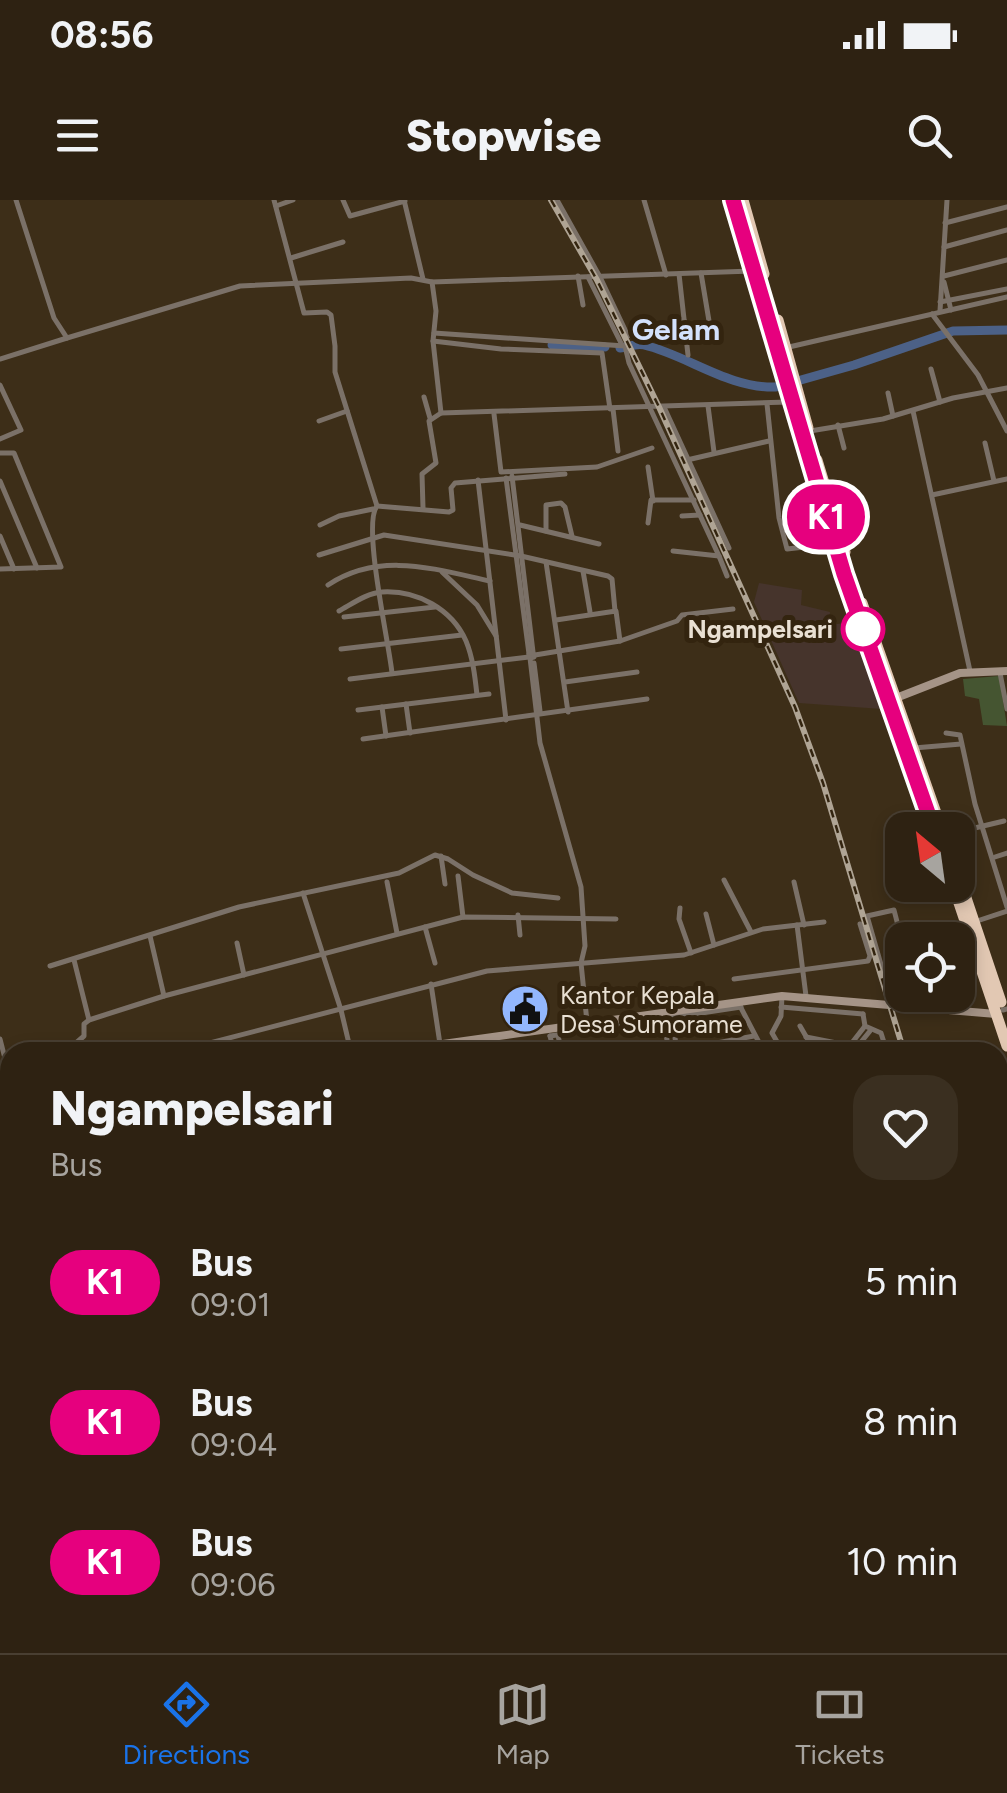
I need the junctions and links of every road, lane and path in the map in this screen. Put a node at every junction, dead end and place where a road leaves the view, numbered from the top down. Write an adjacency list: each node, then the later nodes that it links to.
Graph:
1 (16, 200): 38 (street)
2 (293, 200): 10 (street)
3 (343, 200): 9 (street)
4 (557, 200): 24 (street)
5 (644, 200): 20 (street)
6 (733, 200): 18 (highway)
7 (743, 200): 43 (highway)
8 (947, 200): 12 (street)
9 (405, 201): 25 (street)
10 (275, 203): 16 (street)
11 (1007, 207): 12 (street)
12 (945, 223): 15 (street)
13 (1007, 230): 15 (street)
14 (343, 242): 16 (street)
15 (944, 246): 26 (street)
16 (291, 260): 28 (street)
17 (1007, 260): 26 (street)
18 (755, 271): 19 (street); 48 (highway)
19 (701, 273): 21 (street); 41 (street)
20 (666, 274): 21 (street); 24 (street)
21 (678, 274): 36 (street)
22 (578, 276): 23 (street); 27 (street); 33 (street)
23 (588, 277): 24 (street); 42 (street)
24 (600, 277): 39 (street)
25 (423, 279): 27 (street); 28 (street)
26 (944, 279): 31 (street); 32 (street)
27 (432, 282): 40 (street)
28 (297, 284): 38 (street); 61 (street)
29 (1007, 290): 31 (street)
30 (1007, 297): 34 (street)
31 (950, 301): 32 (street); 34 (street)
32 (940, 302): 35 (street)
33 (583, 305)
34 (951, 310): 35 (street)
35 (936, 313): 43 (street); 50 (street)
36 (684, 320): 37 (street); 44 (street)
37 (657, 330)
38 (64, 336): 45 (street)
39 (628, 336)
40 (433, 337): 42 (street); 59 (street); 62 (street)
41 (712, 339)
42 (625, 346): 57 (street)
43 (786, 347): 48 (highway)
44 (688, 355)
45 (0, 358)
46 (931, 369): 54 (street)
47 (0, 385): 51 (street)
48 (792, 388): 55 (street); 68 (highway); 100 (highway)
49 (1007, 388): 50 (street)
50 (987, 390): 54 (street); 69 (street)
51 (2, 393): 70 (street)
52 (888, 393): 64 (street)
53 (424, 398): 65 (street)
54 (940, 402): 60 (street)
55 (767, 404): 56 (street); 71 (street)
56 (708, 406): 58 (street); 76 (street)
57 (652, 407): 58 (street); 59 (street); 88 (street)
58 (664, 407): 78 (street)
59 (612, 409): 63 (street); 75 (street)
60 (913, 410): 64 (street); 86 (street)
61 (347, 411): 66 (street); 89 (street)
62 (441, 413): 63 (street); 65 (street)
63 (494, 414): 81 (street)
64 (893, 416): 67 (street)
65 (430, 418): 90 (street)
66 (320, 421)
67 (838, 426): 68 (street); 74 (street)
68 (809, 431): 112 (highway)
69 (1007, 431)
70 (0, 439)
71 (769, 440): 76 (street); 100 (street)
72 (985, 444): 85 (street)
73 (652, 448): 81 (street)
74 (844, 448)
75 (618, 451)
76 (714, 452): 78 (street)
77 (0, 453): 111 (street)
78 (687, 460): 102 (street)
79 (648, 467): 87 (street)
80 (565, 474): 81 (street)
81 (505, 475): 83 (street); 94 (street)
82 (1007, 479): 85 (street)
83 (478, 480): 90 (street); 103 (street)
84 (0, 481): 111 (street)
85 (994, 482): 86 (street)
86 (932, 495): 139 (street)
87 (653, 500): 88 (street); 93 (street)
88 (694, 500): 91 (street)
89 (375, 508): 90 (street); 95 (street); 98 (street)
90 (423, 508)
91 (700, 515): 92 (street); 107 (street)
92 (682, 516)
93 (648, 523)
94 (516, 524): 96 (street); 106 (street)
95 (320, 525)
96 (546, 531): 99 (street); 99 (street)
97 (0, 536): 110 (street)
98 (372, 536): 103 (street); 105 (street); 109 (street)
99 (572, 536): 101 (street)
100 (834, 543): 112 (highway)
101 (599, 544)
102 (729, 548)
103 (487, 550): 106 (street); 117 (street)
104 (672, 551): 107 (street)
105 (319, 555)
106 (519, 556): 108 (street); 134 (street)
107 (719, 556): 116 (street)
108 (546, 562): 115 (street); 127 (street)
109 (375, 564): 114 (street); 118 (street); 119 (street)
110 (14, 568): 111 (street); 113 (street)
111 (37, 568)
112 (846, 568): 145 (highway); 145 (highway)
113 (0, 569)
114 (440, 570): 117 (street); 129 (street)
115 (583, 571): 123 (street); 126 (street)
116 (727, 576)
117 (490, 581): 129 (street)
118 (328, 585)
119 (381, 592): 120 (street); 121 (street); 124 (street)
120 (352, 604): 125 (street); 125 (street)
121 (438, 607): 124 (street); 128 (street)
122 (733, 609): 130 (street)
123 (614, 611): 126 (street); 130 (street)
124 (384, 613): 125 (street); 131 (street)
125 (356, 614)
126 (590, 614): 127 (street)
127 (556, 620): 133 (street)
128 (463, 635): 131 (street); 136 (street)
129 (497, 639): 135 (street)
130 (620, 641): 133 (street)
131 (389, 642): 132 (street); 140 (street)
132 (341, 649)
133 (561, 652): 134 (street); 142 (street)
134 (531, 656): 135 (street); 153 (street)
135 (500, 659): 136 (street); 152 (street)
136 (471, 663): 140 (street); 144 (street)
137 (1004, 670): 139 (street); 150 (street)
138 (636, 672): 142 (street)
139 (970, 672): 145 (street)
140 (392, 673): 141 (street)
141 (350, 679)
142 (564, 682): 151 (street)
143 (490, 694): 144 (street)
144 (477, 695): 147 (street)
145 (886, 697): 159 (highway); 160 (highway)
146 (647, 700): 151 (street)
147 (406, 704): 148 (street); 154 (street)
148 (382, 706): 149 (street); 156 (street)
149 (358, 710)
150 (1007, 710)
151 (568, 712): 153 (street)
152 (506, 720): 153 (street); 154 (street)
153 (538, 720): 182 (street)
154 (410, 732): 156 (street)
155 (946, 733): 158 (street)
156 (386, 736): 157 (street)
157 (363, 739)
158 (961, 744): 159 (street); 163 (street)
159 (914, 748): 161 (highway)
160 (928, 812)
161 (936, 812)
162 (1004, 821): 163 (street)
163 (981, 824): 164 (street); 178 (street)
164 (975, 826)
165 (1007, 853): 167 (street)
166 (441, 856): 172 (street); 173 (street); 174 (street)
167 (995, 857)
168 (458, 876): 181 (street)
169 (724, 880): 191 (street)
170 (387, 882): 192 (street)
171 (794, 882): 188 (street)
172 (446, 884)
173 (303, 892): 194 (street); 197 (street)
174 (558, 898)
175 (960, 902): 221 (highway)
176 (967, 902): 186 (highway)
177 (680, 908): 198 (street)
178 (1007, 909): 186 (street)
179 (706, 914): 196 (street)
180 (518, 915): 181 (street); 182 (street); 193 (street)
181 (463, 916): 190 (street)
182 (584, 918): 183 (street); 200 (street)
183 (616, 919)
184 (824, 922): 188 (street)
185 (897, 922): 208 (street)
186 (974, 922)
187 (860, 924): 203 (street)
188 (800, 925): 191 (street); 203 (street)
189 (975, 925): 206 (highway)
190 (425, 926): 192 (street); 201 (street)
191 (751, 932): 196 (street)
192 (397, 933): 197 (street)
193 (520, 935)
194 (150, 936): 199 (street); 210 (street)
195 (237, 943): 205 (street)
196 (714, 945): 198 (street)
197 (322, 954): 205 (street); 217 (street)
198 (687, 954): 200 (street)
199 (74, 960): 202 (street); 222 (street)
200 (581, 962): 209 (street); 223 (street)
201 (435, 963)
202 (50, 966)
203 (802, 968): 207 (street); 212 (street)
204 (1007, 974): 206 (street)
205 (244, 976): 210 (street)
206 (993, 978): 221 (highway)
207 (734, 979)
208 (885, 979)
209 (431, 984): 217 (street); 232 (street)
210 (164, 996): 222 (street)
211 (782, 996): 212 (street); 214 (street); 216 (street)
212 (806, 996): 213 (street)
213 (864, 1001): 215 (street); 220 (street)
214 (741, 1002): 219 (street); 227 (street)
215 (885, 1003)
216 (781, 1008): 220 (street); 238 (street)
217 (341, 1010): 230 (street); 231 (street)
218 (975, 1012): 221 (street)
219 (667, 1014): 223 (street); 226 (street); 235 (street)
220 (863, 1014): 225 (street)
221 (1003, 1014): 243 (highway)
222 (89, 1020): 229 (street)
223 (587, 1022): 226 (street)
224 (800, 1026): 228 (street)
225 (868, 1028): 241 (street); 242 (street)
226 (553, 1032): 233 (street); 234 (street)
227 (754, 1036): 236 (street); 237 (street)
228 (806, 1036): 239 (street); 240 (street)
229 (77, 1042)
230 (215, 1042)
231 (349, 1042)
232 (440, 1042)
233 (492, 1042)
234 (556, 1042)
235 (668, 1042)
236 (728, 1042)
237 (758, 1042)
238 (777, 1042)
239 (809, 1042)
240 (828, 1042)
241 (859, 1042)
242 (884, 1042)
243 (1006, 1042)

